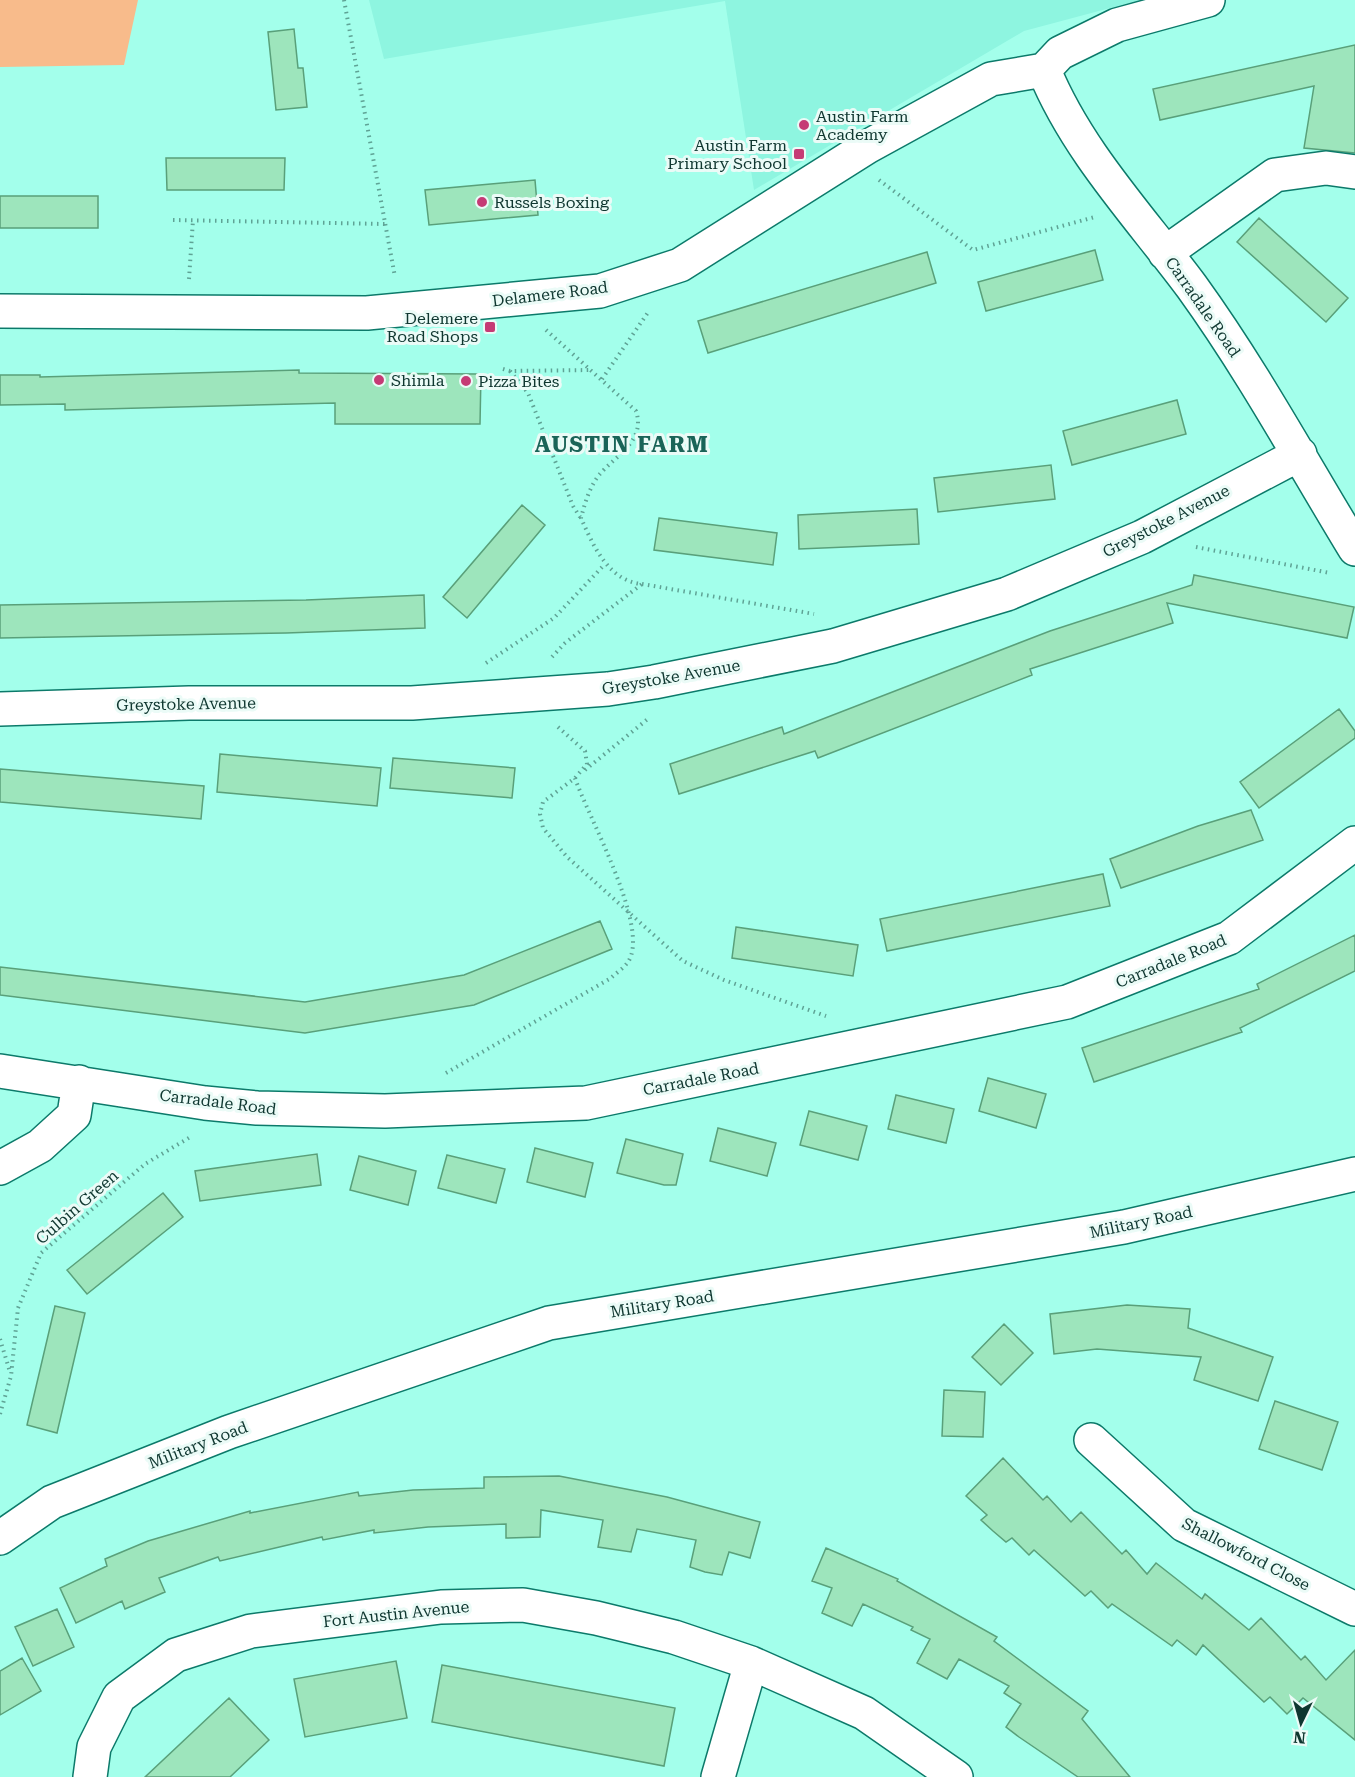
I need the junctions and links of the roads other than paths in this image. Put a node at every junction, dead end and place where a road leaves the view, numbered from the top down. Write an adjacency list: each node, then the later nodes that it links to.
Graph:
1 (1208, 0): 2 (street)
2 (1044, 70): 4 (street, Carradale Road); 5 (street, Delamere Road)
3 (1355, 172): 4 (street)
4 (1165, 253): 6 (street, Carradale Road)
5 (0, 311)
6 (1300, 454): 7 (street, Carradale Road); 8 (street, Greystoke Avenue)
7 (1355, 549)
8 (0, 709)
9 (1355, 843): 11 (street, Carradale Road)
10 (0, 1071): 11 (street, Carradale Road)
11 (79, 1082): 12 (street)
12 (0, 1168)
13 (1355, 1174): 15 (street, Military Road)
14 (1091, 1440): 16 (street, Shallowford Close)
15 (0, 1538)
16 (1355, 1609)
17 (752, 1663): 18 (street, Fort Austin Avenue); 19 (street); 20 (street, Fort Austin Avenue)
18 (90, 1777)
19 (718, 1777)
20 (956, 1777)

